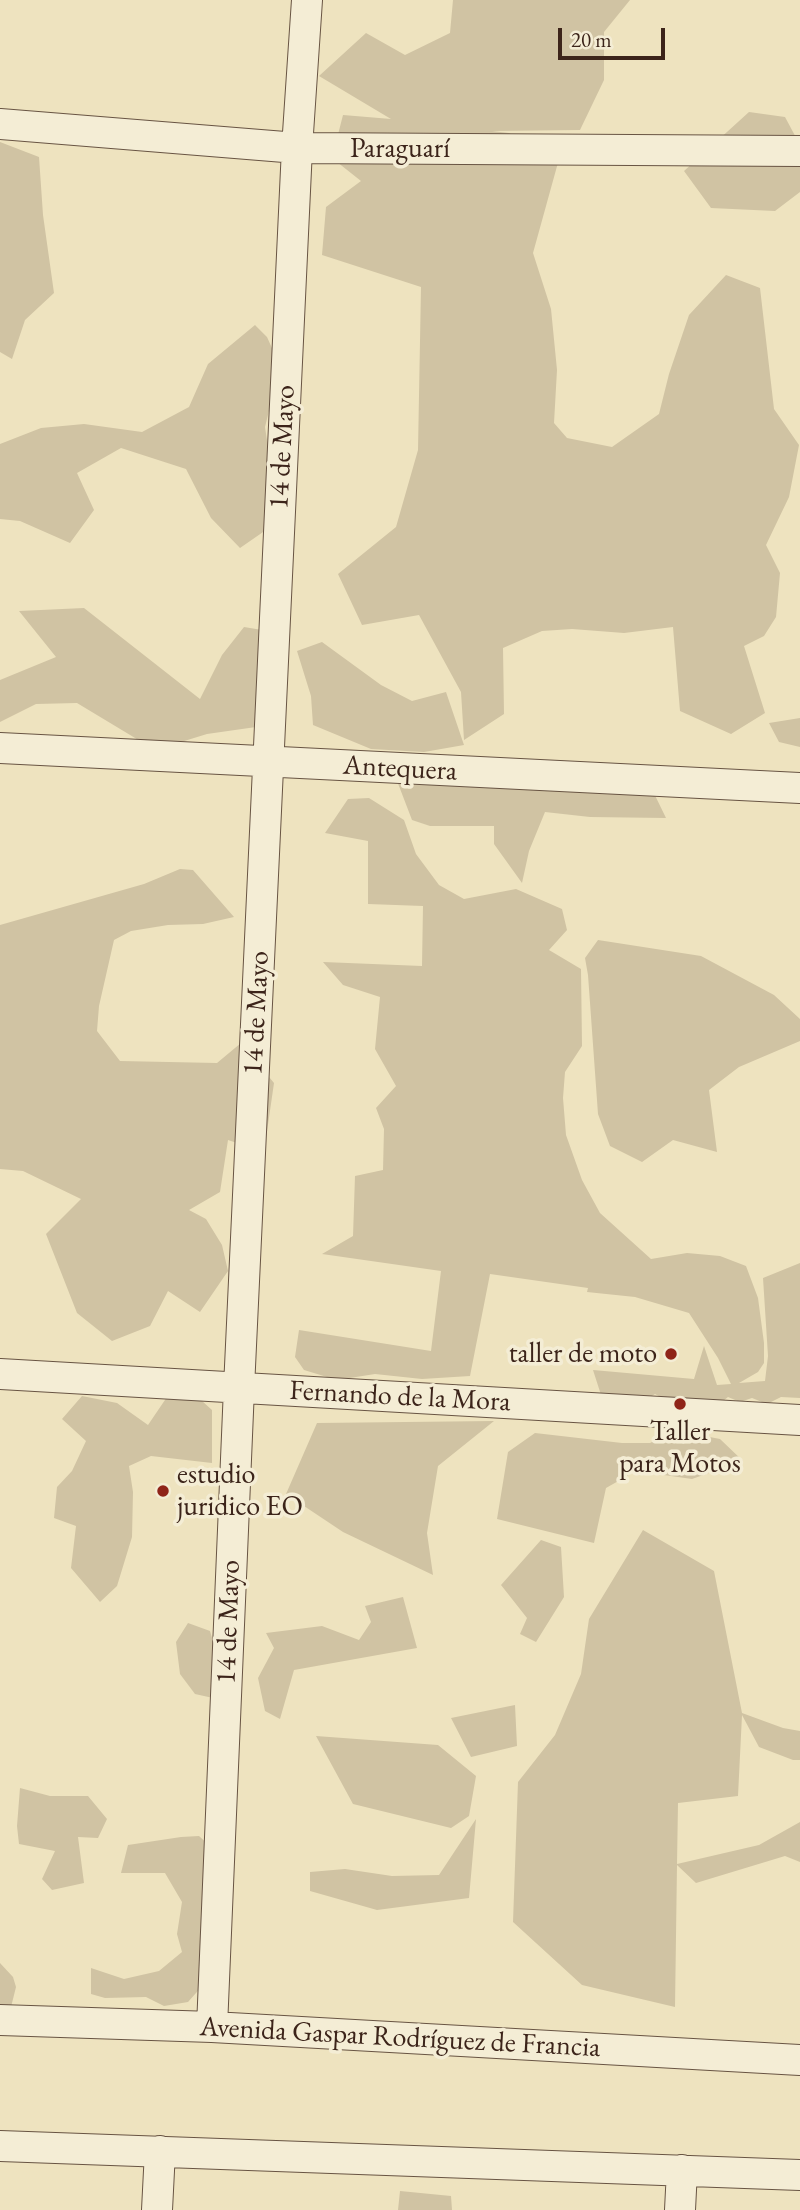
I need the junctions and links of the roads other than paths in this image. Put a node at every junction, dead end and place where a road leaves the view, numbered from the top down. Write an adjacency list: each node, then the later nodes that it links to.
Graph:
1 (307, 0): 3 (street, 14 de Mayo)
2 (0, 124): 3 (street, Paraguarí)
3 (297, 148): 4 (street, Paraguarí); 6 (street, 14 de Mayo)
4 (800, 150)
5 (0, 748): 6 (street, Antequera)
6 (269, 762): 7 (street, Antequera); 9 (street, 14 de Mayo)
7 (800, 788)
8 (0, 1374): 9 (street, Fernando de la Mora)
9 (239, 1388): 10 (street, Fernando de la Mora); 12 (street, 14 de Mayo)
10 (800, 1420)
11 (0, 2020): 12 (street, Avenida Gaspar Rodríguez de Francia)
12 (212, 2027): 13 (street, Avenida Gaspar Rodríguez de Francia)
13 (800, 2060)
14 (0, 2146): 15 (street)
15 (160, 2151): 16 (street); 18 (street)
16 (682, 2170): 17 (street); 19 (street)
17 (800, 2175)
18 (157, 2210)
19 (680, 2210)

